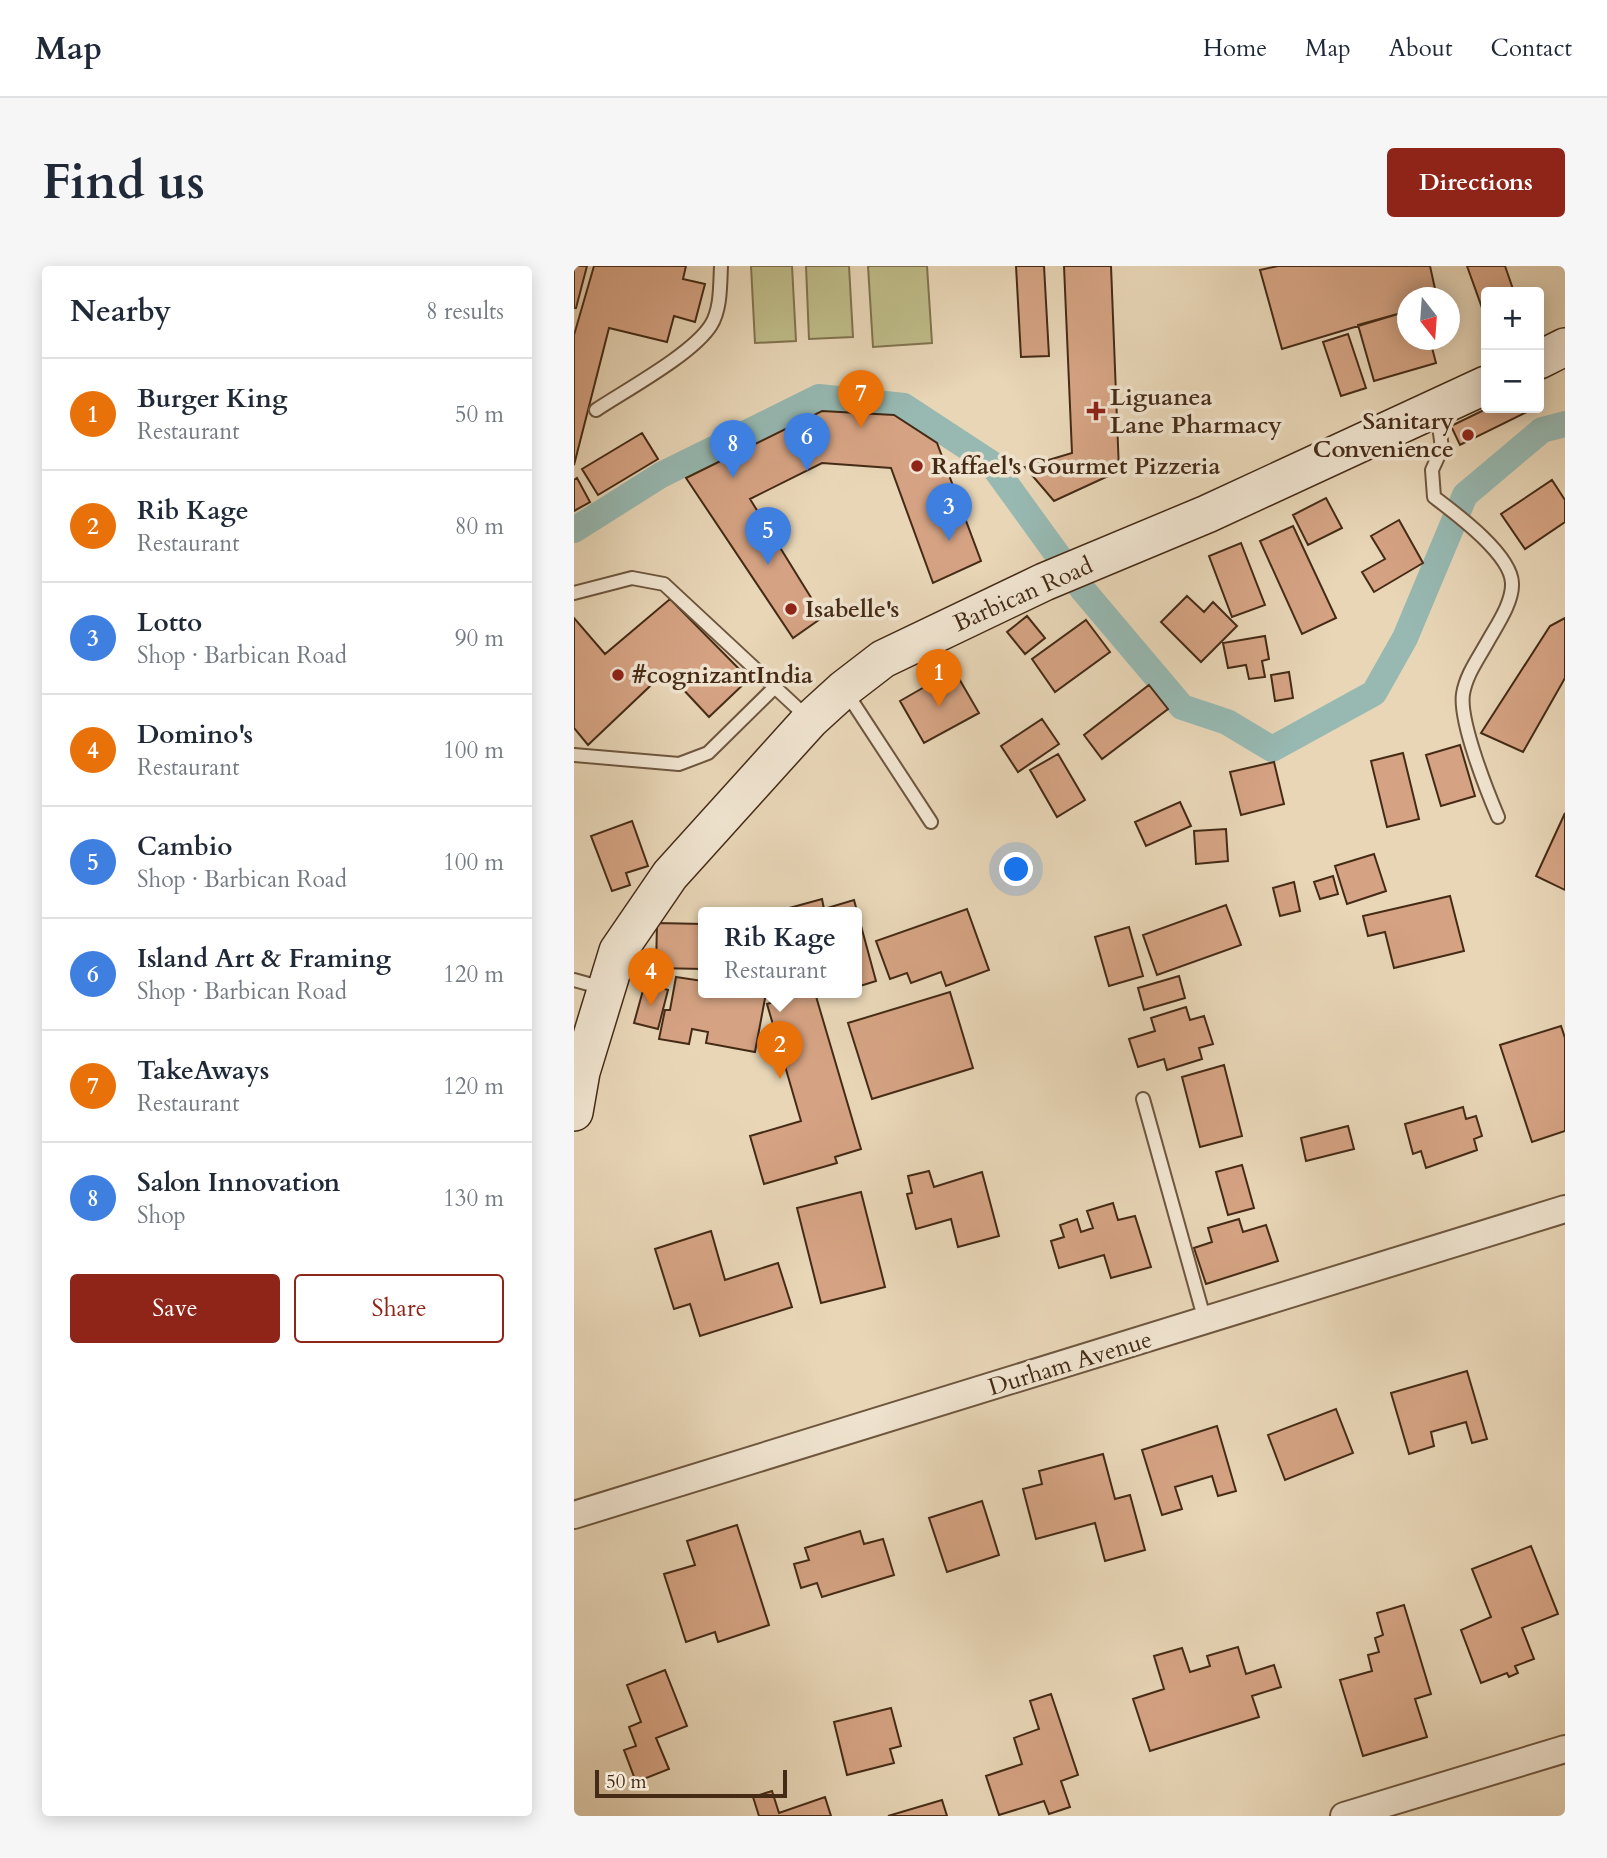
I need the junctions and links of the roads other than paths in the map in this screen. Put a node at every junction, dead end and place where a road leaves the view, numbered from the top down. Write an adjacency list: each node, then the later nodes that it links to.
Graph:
1 (721, 266): 5 (lane)
2 (1565, 347): 3 (main road)
3 (1544, 358)
4 (1481, 388): 6 (main road, Barbican Road)
5 (596, 410)
6 (1437, 410): 9 (main road, Barbican Road); 12 (lane)
7 (574, 593): 8 (lane)
8 (775, 687): 10 (lane); 11 (lane)
9 (844, 689): 10 (main road, Barbican Road); 13 (lane)
10 (810, 720): 14 (main road, Barbican Road)
11 (574, 755)
12 (1498, 817)
13 (931, 822)
14 (590, 984): 16 (main road, Barbican Road)
15 (1143, 1099): 18 (lane)
16 (574, 1112)
17 (1565, 1209): 18 (street, Durham Avenue)
18 (1205, 1321): 19 (street, Durham Avenue)
19 (574, 1515)
20 (1565, 1749): 21 (street)
21 (1344, 1816)

